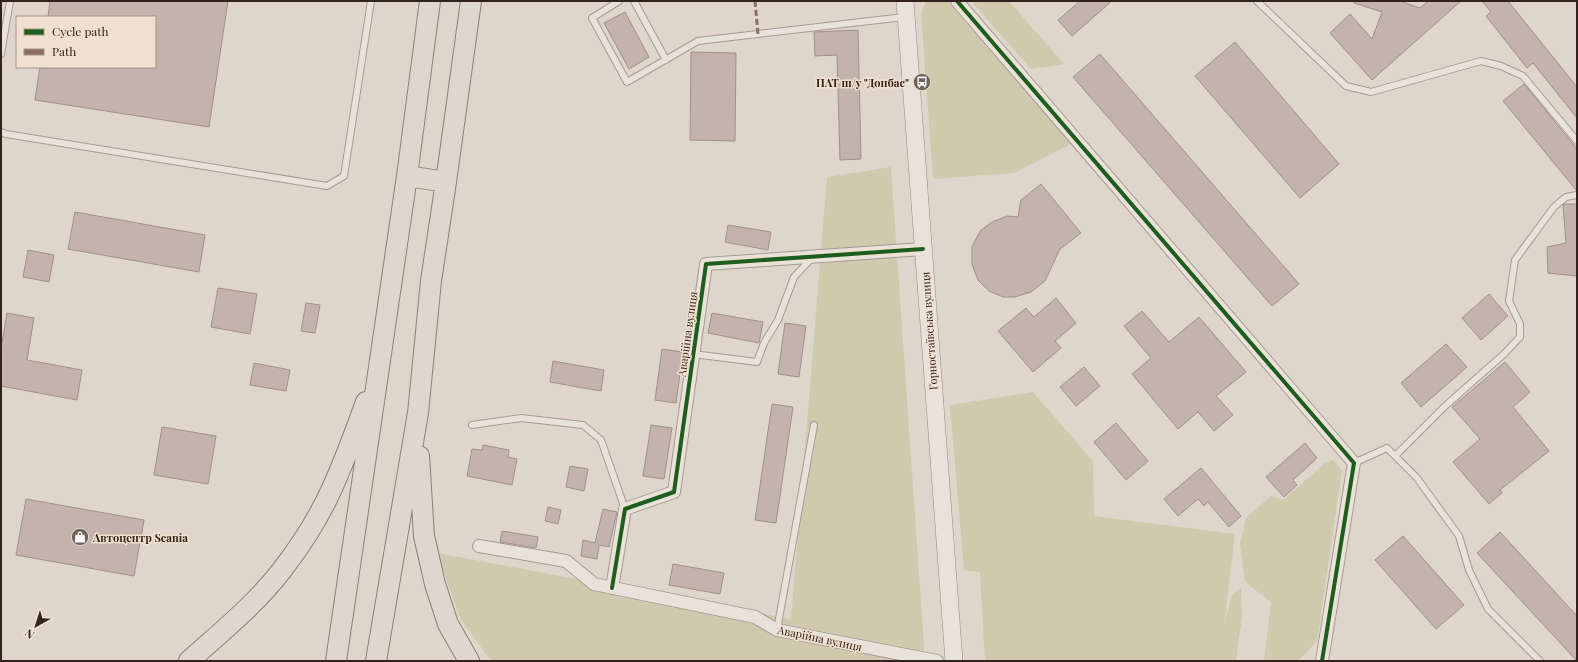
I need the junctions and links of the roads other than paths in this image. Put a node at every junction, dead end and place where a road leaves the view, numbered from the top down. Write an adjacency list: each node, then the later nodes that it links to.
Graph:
1 (10, 1): 10 (lane)
2 (370, 1): 12 (lane)
3 (430, 1): 14 (main road)
4 (471, 1): 15 (main road)
5 (619, 1): 11 (lane)
6 (634, 1): 11 (lane)
7 (957, 1): 25 (street)
8 (1256, 1): 13 (lane)
9 (905, 9): 11 (lane); 17 (main road, Горностаївська вулиця)
10 (1, 54)
11 (666, 60)
12 (1, 132)
13 (1577, 141)
14 (406, 176): 15 (main road); 20 (main road)
15 (446, 182): 21 (main road)
16 (1577, 195): 24 (lane)
17 (923, 249): 18 (street, Аварійна вулиця); 35 (main road, Горностаївська вулиця)
18 (813, 257): 19 (lane); 19 (street, Аварійна вулиця)
19 (693, 354): 26 (street, Аварійна вулиця)
20 (380, 366): 30 (main road); 31 (main road)
21 (418, 413): 32 (main road); 33 (main road)
22 (472, 425): 26 (lane)
23 (814, 425): 29 (lane)
24 (1395, 456): 25 (lane); 37 (lane)
25 (1354, 463): 36 (street)
26 (625, 509): 28 (street)
27 (479, 546): 28 (street, Аварійна вулиця)
28 (612, 588): 29 (street, Аварійна вулиця)
29 (777, 630): 34 (street, Аварійна вулиця)
30 (189, 661)
31 (336, 661)
32 (376, 661)
33 (468, 661)
34 (937, 661)
35 (954, 661)
36 (1322, 661)
37 (1540, 661)

